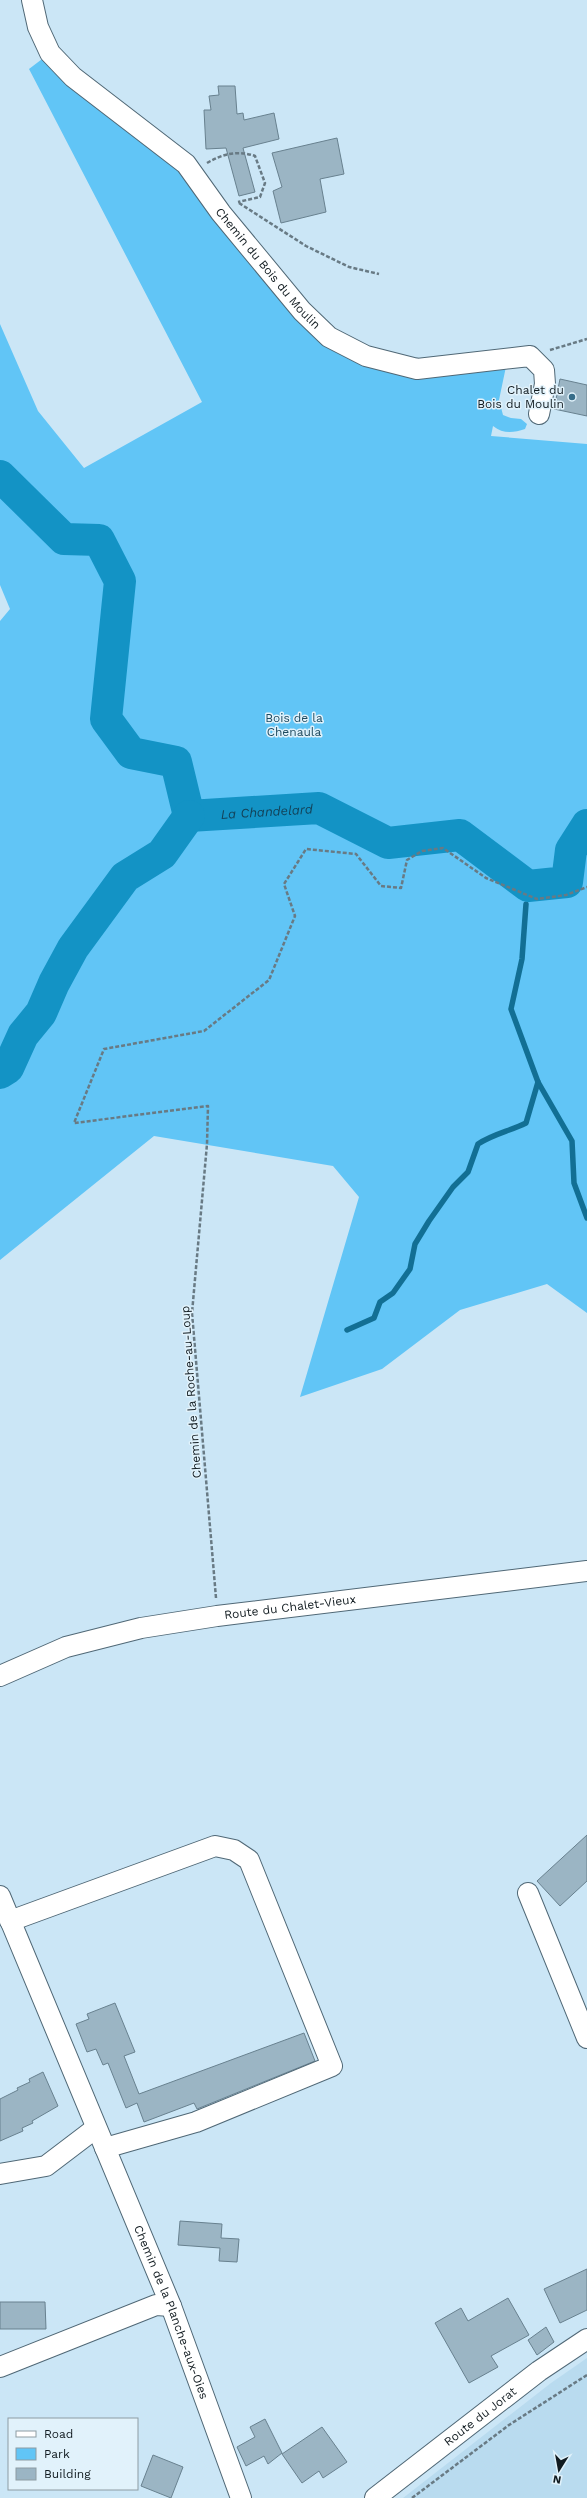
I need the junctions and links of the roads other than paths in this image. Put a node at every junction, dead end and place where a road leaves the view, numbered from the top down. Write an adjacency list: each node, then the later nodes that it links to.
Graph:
1 (32, 0): 2 (street, Chemin du Bois du Moulin)
2 (539, 414)
3 (587, 1571): 4 (street, Route du Chalet-Vieux)
4 (0, 1676)
5 (528, 1893): 8 (street)
6 (0, 1896): 7 (street, Chemin de la Planche-aux-Oies)
7 (10, 1921): 9 (street, Chemin de la Planche-aux-Oies); 10 (street)
8 (587, 2038)
9 (96, 2128): 10 (street, Chemin de la Planche-aux-Oies); 11 (street)
10 (105, 2148): 12 (street, Chemin de la Planche-aux-Oies)
11 (0, 2174)
12 (171, 2306): 14 (street); 15 (street, Chemin de la Planche-aux-Oies)
13 (587, 2339): 16 (street, Route du Jorat)
14 (0, 2367)
15 (241, 2498)
16 (375, 2498)

